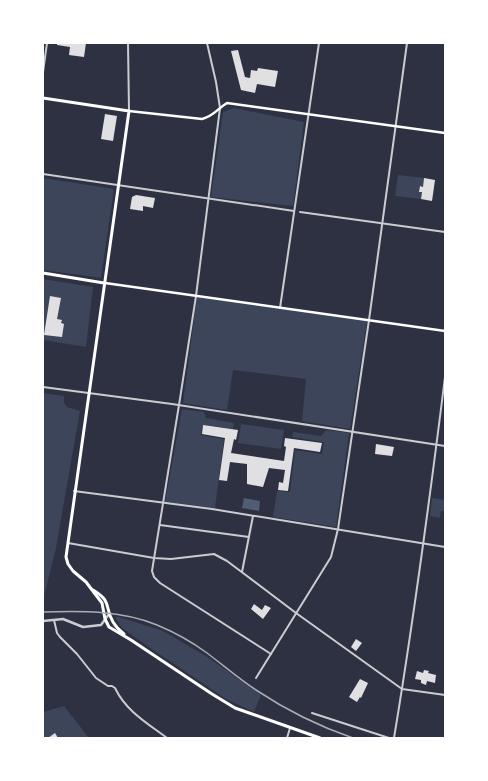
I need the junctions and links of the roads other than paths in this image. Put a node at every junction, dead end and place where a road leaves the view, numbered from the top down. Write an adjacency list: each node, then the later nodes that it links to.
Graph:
1 (47, 43): 6 (street)
2 (128, 43): 9 (street)
3 (207, 43): 8 (street)
4 (319, 43): 10 (street)
5 (407, 43): 11 (street)
6 (43, 72)
7 (43, 98): 9 (highway)
8 (220, 108): 9 (main road); 10 (main road); 15 (street)
9 (129, 111): 14 (highway)
10 (308, 114): 11 (main road); 16 (street)
11 (395, 127): 12 (main road); 18 (street)
12 (445, 133)
13 (43, 174): 14 (street)
14 (118, 185): 15 (street); 21 (highway)
15 (208, 198): 16 (street); 22 (street)
16 (294, 211): 23 (street)
17 (300, 212): 18 (street)
18 (382, 223): 19 (street); 24 (street)
19 (445, 232)
20 (43, 273): 21 (highway)
21 (104, 283): 22 (main road); 28 (highway)
22 (196, 296): 23 (main road); 29 (street)
23 (280, 308): 24 (main road)
24 (369, 320): 25 (main road); 30 (street)
25 (445, 331)
26 (445, 377): 31 (street)
27 (43, 387): 28 (street)
28 (90, 393): 29 (street); 33 (highway)
29 (180, 406): 30 (street); 34 (street)
30 (352, 432): 31 (street); 37 (street)
31 (436, 445): 32 (street); 40 (street)
32 (445, 446)
33 (74, 490): 34 (street); 39 (highway)
34 (164, 502): 35 (street); 36 (street)
35 (253, 516): 37 (street); 38 (street)
36 (160, 525): 38 (street); 42 (street)
37 (338, 529): 40 (street); 46 (street)
38 (249, 537): 43 (street)
39 (67, 543): 42 (street); 44 (highway)
40 (424, 544): 41 (street); 55 (street)
41 (445, 547)
42 (154, 558): 43 (street); 53 (street)
43 (242, 572): 46 (street)
44 (90, 588): 45 (highway); 47 (highway)
45 (109, 611): 47 (street); 52 (highway)
46 (296, 613): 53 (street); 55 (street)
47 (105, 619): 50 (street); 51 (highway)
48 (54, 620): 49 (street); 50 (street); 59 (street)
49 (43, 621)
50 (100, 625): 51 (street)
51 (109, 627): 52 (highway)
52 (131, 640): 58 (highway)
53 (271, 654): 54 (street)
54 (256, 678)
55 (402, 689): 56 (street); 63 (street)
56 (445, 695)
57 (312, 713): 62 (street)
58 (290, 727): 60 (street); 61 (highway)
59 (166, 738)
60 (287, 738)
61 (320, 738)
62 (389, 738)
63 (394, 738)

